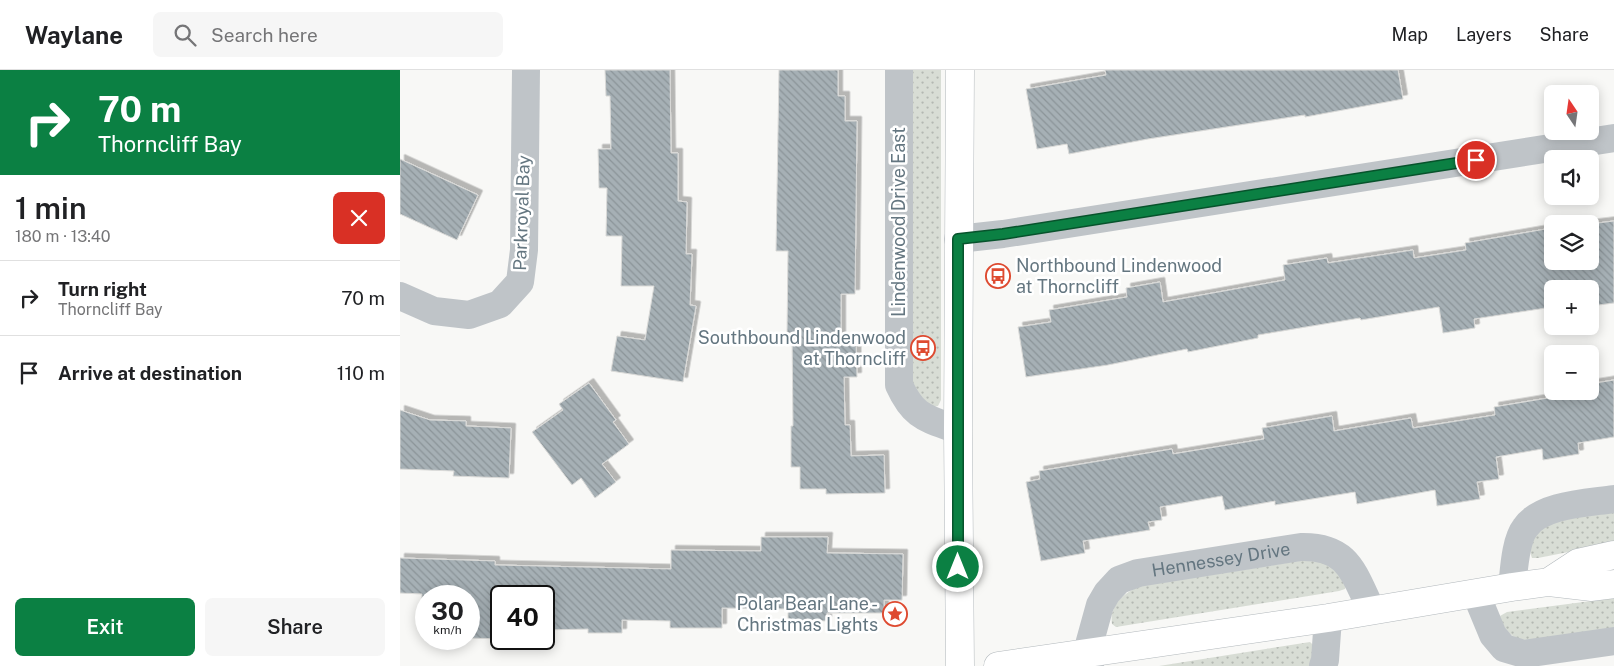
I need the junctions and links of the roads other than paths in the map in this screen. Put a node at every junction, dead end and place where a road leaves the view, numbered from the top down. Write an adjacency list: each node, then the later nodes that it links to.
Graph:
1 (526, 70): 6 (street, Parkroyal Bay)
2 (899, 70): 7 (street, Lindenwood Drive East)
3 (960, 70): 5 (street)
4 (1614, 138): 5 (street)
5 (958, 239): 7 (street)
6 (400, 296)
7 (958, 430): 18 (street)
8 (1614, 499): 12 (street)
9 (1614, 556): 10 (street)
10 (1549, 582): 11 (street); 12 (street)
11 (1614, 584)
12 (1512, 587): 13 (street)
13 (1476, 594): 14 (street); 16 (street)
14 (1371, 609): 15 (street); 17 (street, Hennessey Drive)
15 (1328, 618): 17 (street); 20 (street)
16 (1614, 641)
17 (1088, 659): 19 (street)
18 (960, 666)
19 (998, 666)
20 (1323, 666)

